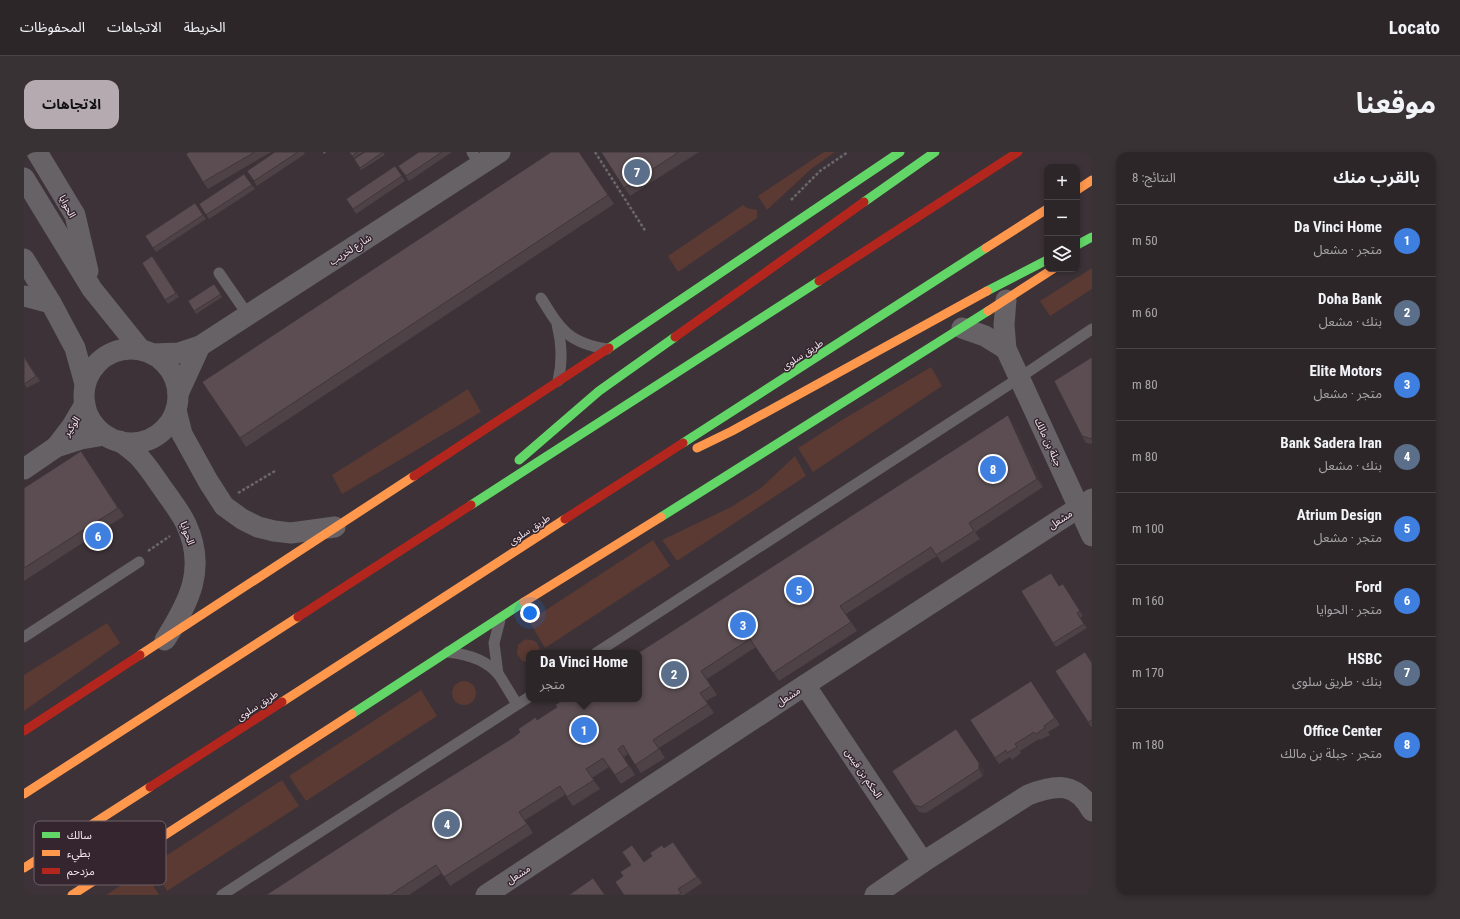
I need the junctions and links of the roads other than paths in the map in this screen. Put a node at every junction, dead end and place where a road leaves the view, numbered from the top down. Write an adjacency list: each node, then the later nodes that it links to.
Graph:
1 (37, 152): 19 (street, الحوايا)
2 (500, 152): 6 (street, شارع لخريب)
3 (900, 152): 29 (main road)
4 (935, 152): 43 (main road)
5 (1018, 152): 43 (main road)
6 (476, 158): 24 (street, شارع لخريب)
7 (24, 178): 19 (street, الحوايا)
8 (1092, 180): 9 (main road)
9 (1080, 188)
10 (1044, 211): 41 (main road, طريق سلوى)
11 (1092, 237): 12 (main road)
12 (1080, 243)
13 (1092, 244): 14 (main road)
14 (1080, 251)
15 (24, 259): 23 (street)
16 (1044, 262): 38 (main road)
17 (1049, 272): 22 (main road)
18 (219, 273): 24 (lane)
19 (92, 289): 31 (street, الحوايا)
20 (24, 296): 23 (street)
21 (541, 298): 25 (lane)
22 (1006, 300): 26 (main road); 30 (street, جبلة بن مالك)
23 (51, 303): 34 (street)
24 (248, 315): 28 (street, شارع لخريب)
25 (557, 323): 29 (lane); 33 (lane)
26 (962, 328): 30 (street); 47 (main road)
27 (1092, 329): 32 (lane)
28 (200, 346): 31 (street, شارع لخريب); 35 (street)
29 (608, 349): 33 (main road)
30 (1006, 349): 32 (street, جبلة بن مالك)
31 (147, 352): 34 (street); 35 (street)
32 (1019, 378): 42 (street, جبلة بن مالك); 50 (lane)
33 (557, 383): 44 (main road)
34 (85, 394): 36 (street); 37 (street, الوكير)
35 (177, 402): 36 (street); 44 (street)
36 (113, 438): 37 (street, الوكير); 49 (street, الحوايا)
37 (56, 447): 40 (street, الوكير)
38 (691, 450)
39 (678, 457): 41 (main road)
40 (24, 469)
41 (616, 486): 59 (main road, طريق سلوى)
42 (1085, 503): 45 (street, جبلة بن مالك); 53 (street, مشعل)
43 (456, 514): 57 (main road)
44 (335, 527): 49 (main road)
45 (1092, 536)
46 (139, 562): 48 (lane)
47 (502, 616): 51 (main road); 52 (lane)
48 (24, 637)
49 (165, 640): 56 (main road)
50 (601, 650)
51 (448, 652): 52 (lane); 60 (main road)
52 (498, 674): 55 (lane)
53 (805, 685): 62 (street, الحكم بن قيس); 65 (street, مشعل)
54 (526, 699): 55 (lane)
55 (517, 704): 67 (lane)
56 (24, 731)
57 (24, 794)
58 (1092, 811): 62 (street)
59 (97, 821)
60 (166, 834)
61 (34, 862): 63 (main road, طريق سلوى)
62 (923, 862): 68 (street)
63 (24, 868)
64 (87, 885): 66 (main road)
65 (497, 892)
66 (72, 895)
67 (222, 895)
68 (875, 895)

